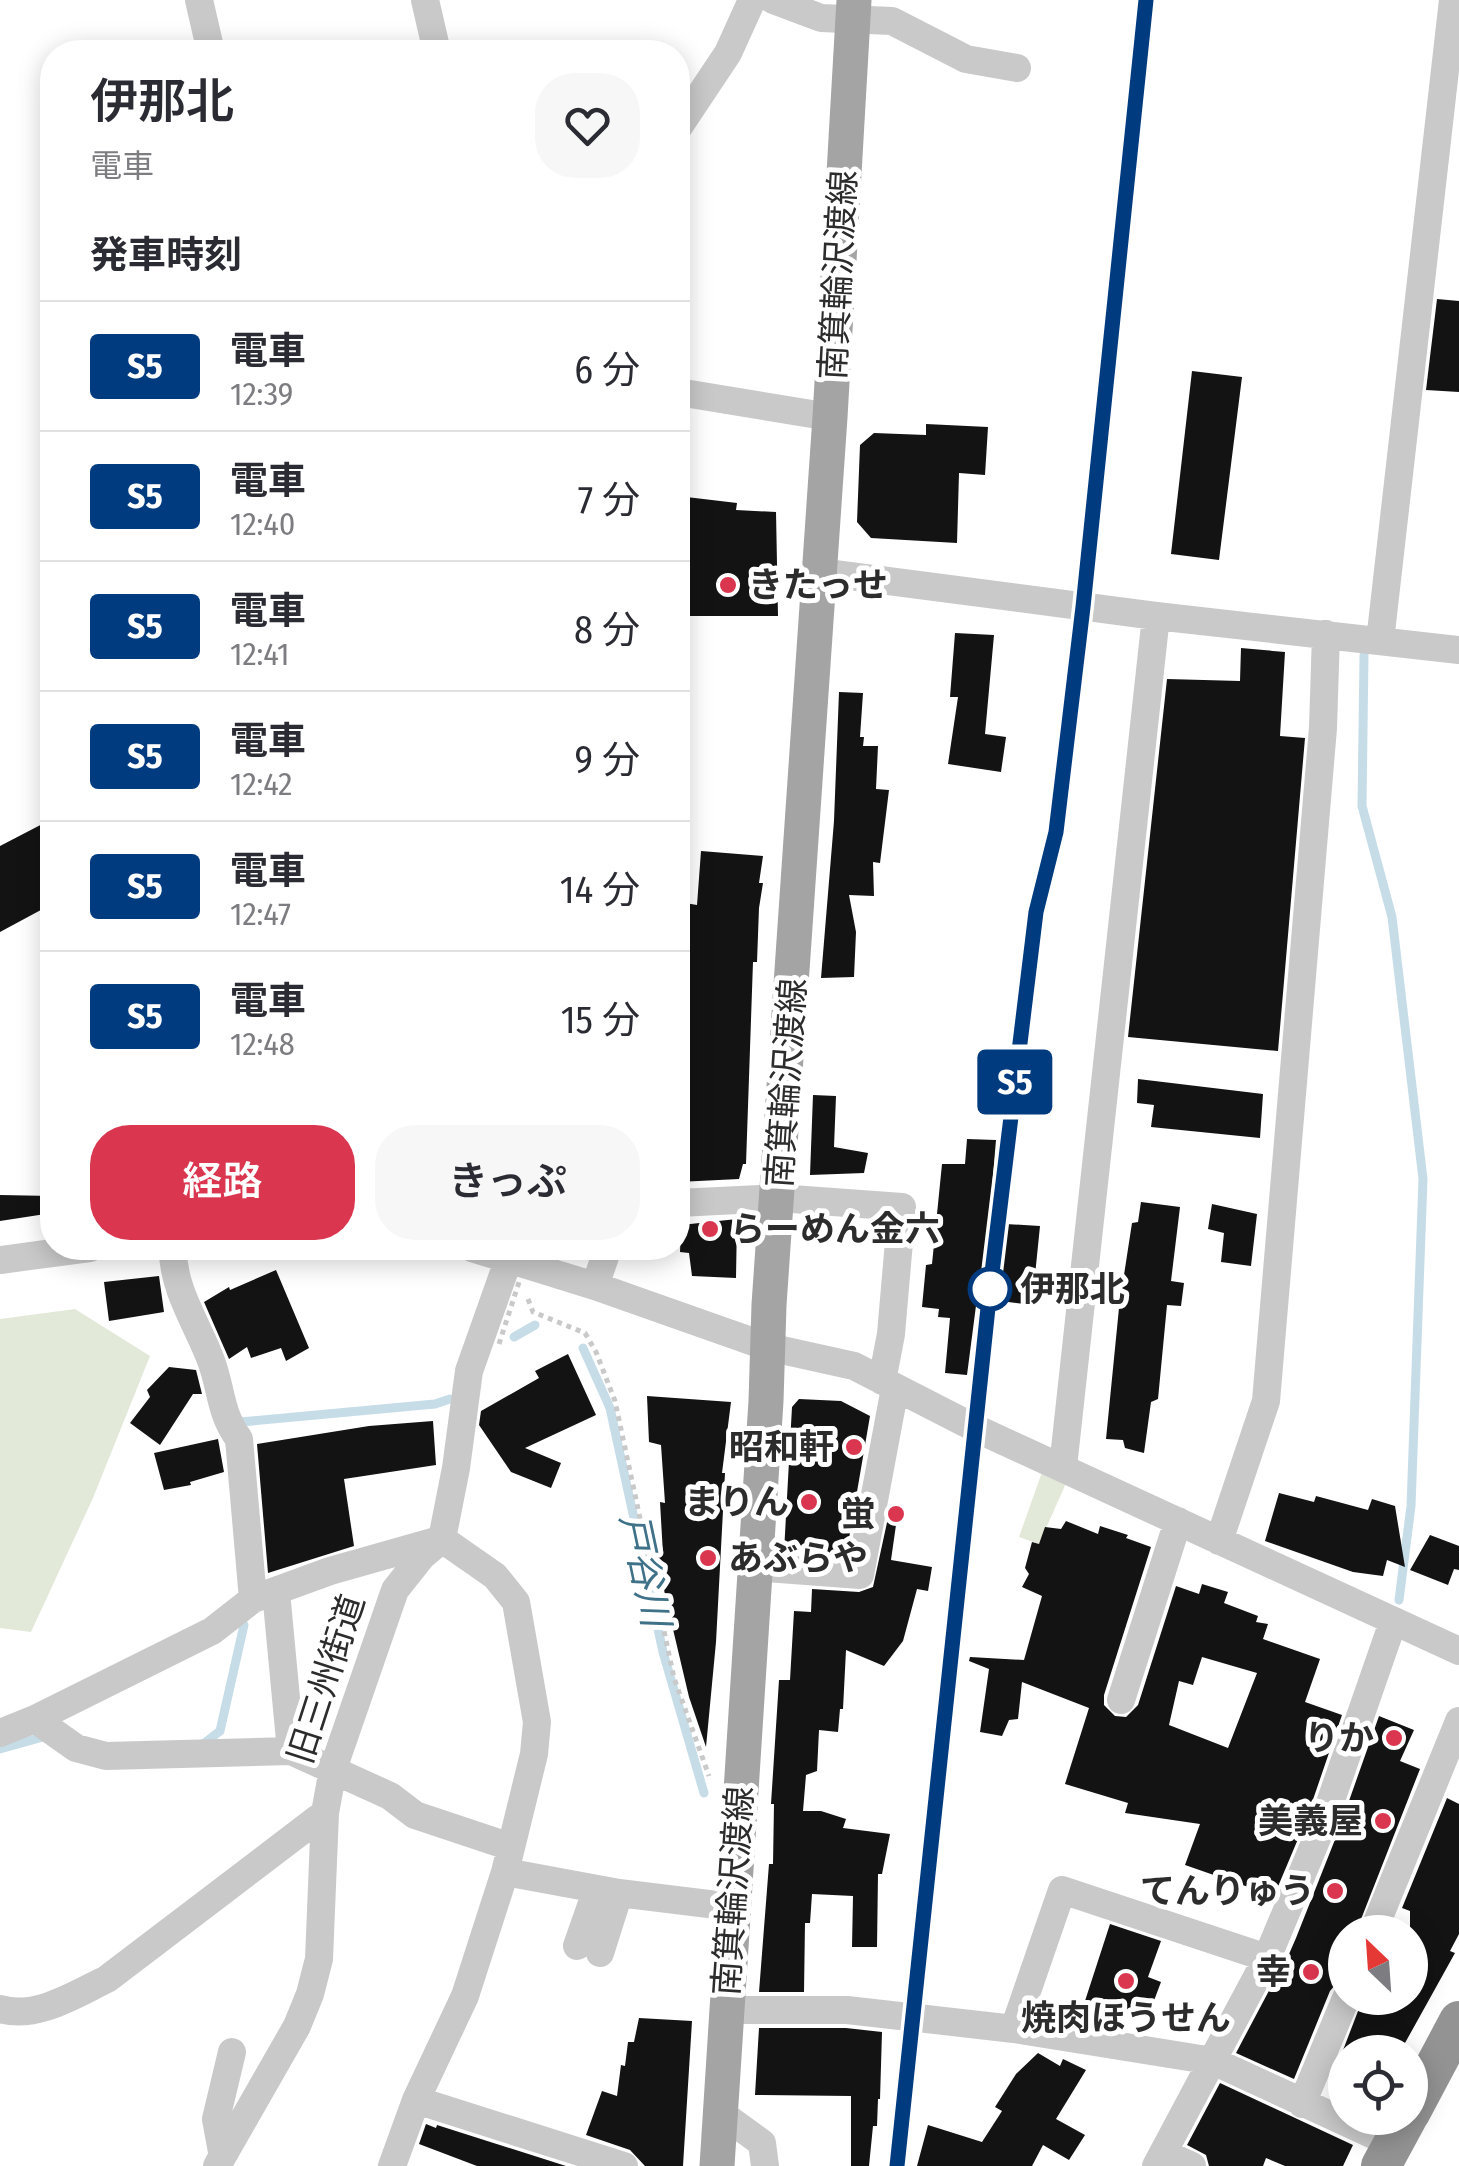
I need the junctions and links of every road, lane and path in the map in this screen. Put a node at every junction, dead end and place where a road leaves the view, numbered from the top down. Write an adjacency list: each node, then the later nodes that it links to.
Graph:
1 (200, 0): 7 (street)
2 (425, 0): 8 (street)
3 (752, 0): 10 (street)
4 (773, 0): 6 (street)
5 (1453, 0): 16 (street)
6 (854, 10): 9 (street); 12 (main road, 南箕輪沢渡線)
7 (208, 40)
8 (434, 40)
9 (1017, 68)
10 (690, 110)
11 (690, 394): 12 (street)
12 (830, 417): 13 (main road, 南箕輪沢渡線)
13 (819, 572): 14 (street); 18 (main road, 南箕輪沢渡線)
14 (1156, 616): 15 (street); 32 (street)
15 (1326, 634): 16 (street); 35 (street)
16 (1380, 640): 17 (street)
17 (1459, 650)
18 (778, 1198): 19 (street); 30 (main road, 南箕輪沢渡線); 31 (street)
19 (690, 1203)
20 (40, 1255): 21 (street)
21 (0, 1260)
22 (173, 1260): 37 (street)
23 (517, 1260): 34 (street)
24 (518, 1260): 29 (path, bridge)
25 (538, 1260): 27 (street)
26 (604, 1260): 27 (street)
27 (595, 1286): 30 (street)
28 (528, 1299): 46 (path)
29 (499, 1344)
30 (768, 1347): 31 (street); 36 (main road, 南箕輪沢渡線)
31 (889, 1384): 32 (street); 36 (street)
32 (1063, 1467): 33 (street)
33 (1178, 1521): 35 (street); 40 (street)
34 (442, 1539): 37 (street); 45 (street, 旧三州街道); 48 (street)
35 (1219, 1541): 38 (street)
36 (754, 1567): 50 (main road, 南箕輪沢渡線)
37 (264, 1595): 42 (street); 44 (street)
38 (1394, 1622): 39 (street); 53 (street)
39 (1459, 1650)
40 (1121, 1700)
41 (1459, 1721): 51 (street)
42 (47, 1729): 43 (street); 44 (street)
43 (0, 1733)
44 (291, 1751): 45 (street)
45 (333, 1769): 47 (street, 旧三州街道); 48 (street)
46 (709, 1777)
47 (325, 1814): 54 (street); 66 (street, 旧三州街道)
48 (508, 1860): 49 (street); 62 (street)
49 (608, 1891): 50 (street); 52 (street)
50 (733, 1907): 55 (main road, 南箕輪沢渡線)
51 (1379, 1915)
52 (588, 1949)
53 (1266, 1958): 58 (street); 60 (street)
54 (0, 2009)
55 (725, 2010): 58 (street); 65 (main road, 南箕輪沢渡線)
56 (1339, 2015): 63 (street)
57 (1459, 2021): 61 (highway)
58 (1014, 2029): 60 (street)
59 (232, 2052): 66 (street)
60 (1213, 2061): 63 (street); 67 (street)
61 (1428, 2079)
62 (416, 2100): 68 (street); 69 (street)
63 (1302, 2104): 64 (street)
64 (1328, 2112)
65 (722, 2114): 70 (main road, 南箕輪沢渡線); 71 (street)
66 (220, 2159)
67 (1160, 2160): 72 (street)
68 (392, 2166)
69 (624, 2166)
70 (718, 2166)
71 (765, 2166)
72 (1192, 2166)

